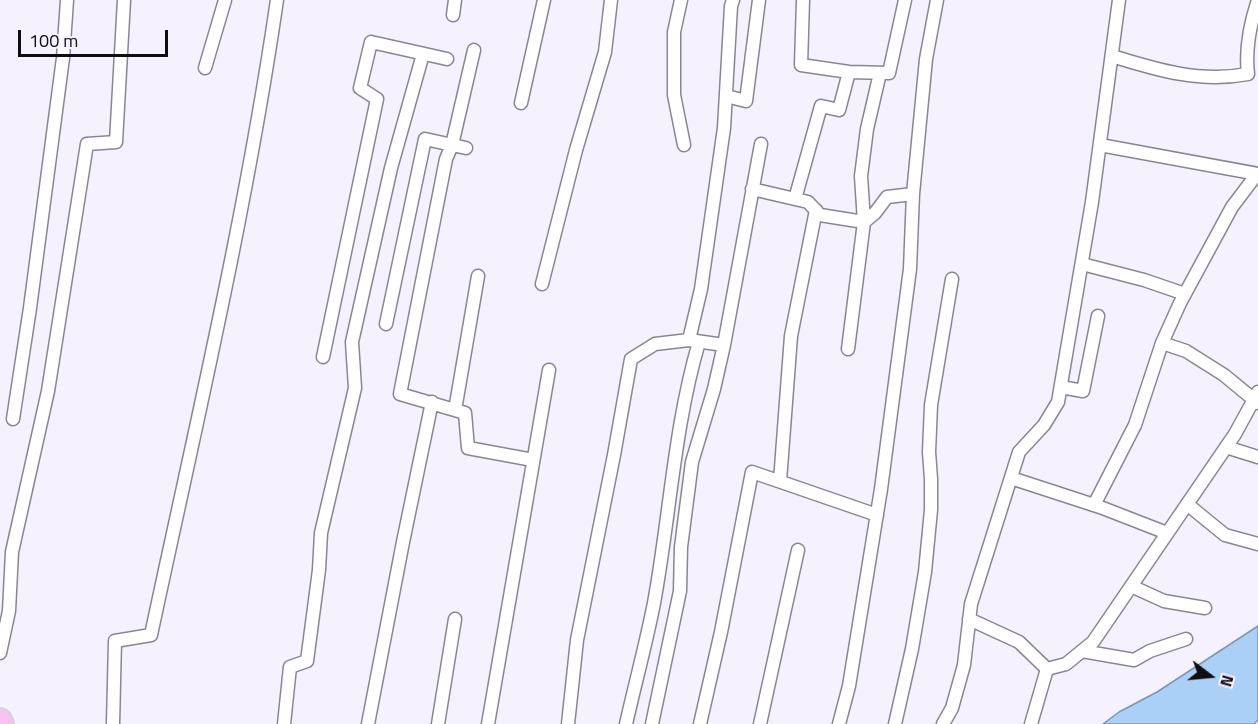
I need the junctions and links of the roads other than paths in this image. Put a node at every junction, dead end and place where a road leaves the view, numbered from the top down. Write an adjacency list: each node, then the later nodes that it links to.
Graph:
1 (67, 0): 54 (street)
2 (124, 0): 72 (street)
3 (225, 0): 21 (street)
4 (277, 0): 74 (street)
5 (455, 0): 16 (street)
6 (543, 0): 25 (street)
7 (611, 0): 40 (street)
8 (681, 0): 28 (street)
9 (733, 0): 24 (street)
10 (759, 0): 24 (street)
11 (803, 0): 22 (street)
12 (904, 0): 23 (street)
13 (937, 0): 33 (street)
14 (1119, 0): 19 (street)
15 (1258, 0): 19 (street)
16 (453, 15)
17 (474, 50): 27 (street)
18 (423, 54): 20 (street); 48 (street); 75 (street)
19 (1112, 56): 29 (street)
20 (447, 59)
21 (205, 68)
22 (849, 72): 23 (street); 34 (street)
23 (880, 73): 36 (street)
24 (726, 96): 44 (street)
25 (521, 103)
26 (760, 144): 32 (street)
27 (452, 145): 30 (street); 43 (street); 52 (street)
28 (684, 145)
29 (1100, 145): 31 (street); 37 (street)
30 (466, 148)
31 (1258, 174): 41 (street)
32 (752, 189): 34 (street); 46 (street)
33 (913, 194): 36 (street); 62 (street)
34 (795, 199): 35 (street)
35 (816, 210): 36 (street); 59 (street)
36 (864, 222): 47 (street)
37 (1082, 264): 41 (street); 50 (street)
38 (478, 276): 53 (street)
39 (952, 279): 85 (street)
40 (542, 284)
41 (1185, 294): 45 (street)
42 (1098, 316): 50 (street)
43 (386, 324)
44 (694, 341): 46 (street); 79 (street); 80 (street)
45 (1162, 343): 51 (street); 61 (street)
46 (724, 345): 81 (street)
47 (848, 349)
48 (323, 357)
49 (549, 370): 57 (street)
50 (1061, 387): 58 (street)
51 (1256, 398): 55 (street)
52 (432, 402): 53 (street); 76 (street)
53 (455, 410): 57 (street)
54 (13, 419)
55 (1226, 447): 56 (street); 60 (street)
56 (1258, 457)
57 (532, 460): 78 (street)
58 (1011, 478): 61 (street); 68 (street)
59 (780, 481): 62 (street); 82 (street)
60 (1187, 504): 63 (street); 64 (street)
61 (1094, 505): 63 (street)
62 (877, 515): 84 (street)
63 (1167, 533): 66 (street)
64 (1258, 544)
65 (798, 550): 83 (street)
66 (1131, 586): 67 (street); 71 (street)
67 (1205, 608)
68 (969, 619): 73 (street); 86 (street)
69 (455, 620): 77 (street)
70 (1186, 639): 71 (street)
71 (1082, 651): 73 (street)
72 (0, 653)
73 (1047, 669): 87 (street)
74 (113, 724)
75 (284, 724)
76 (368, 724)
77 (438, 724)
78 (488, 724)
79 (568, 724)
80 (626, 724)
81 (652, 724)
82 (700, 724)
83 (760, 724)
84 (839, 724)
85 (895, 724)
86 (943, 724)
87 (1031, 724)

